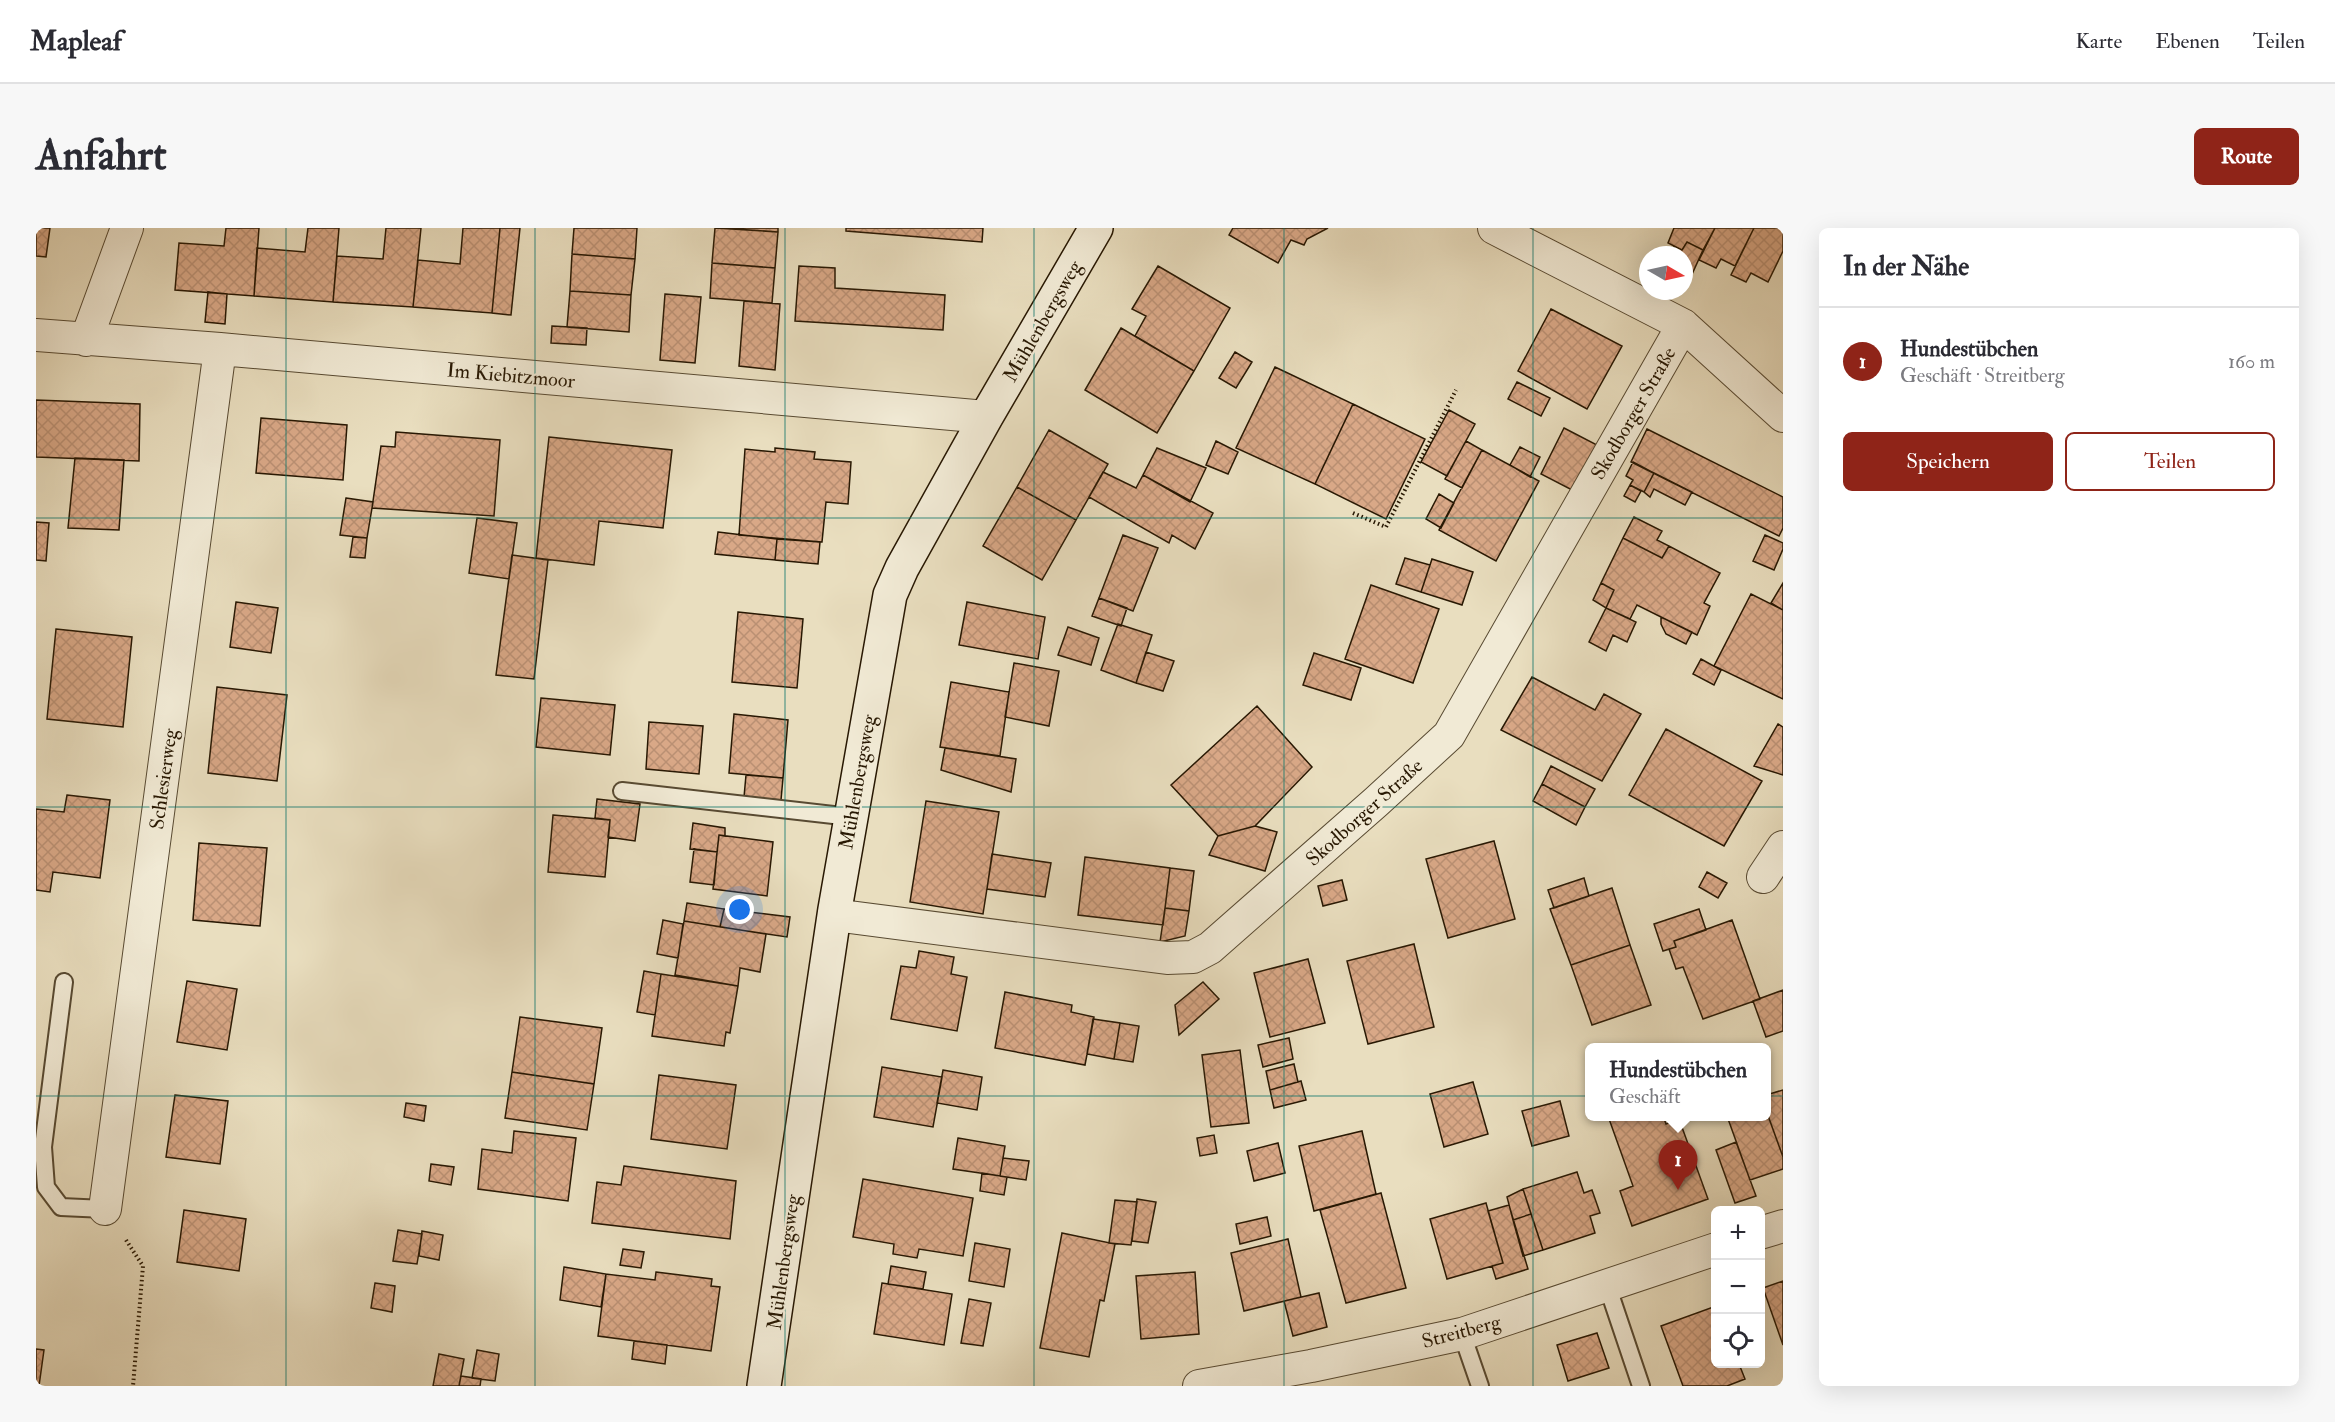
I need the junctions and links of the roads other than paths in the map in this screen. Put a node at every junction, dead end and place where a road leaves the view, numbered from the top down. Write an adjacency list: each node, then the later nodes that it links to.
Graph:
1 (127, 228): 6 (street)
2 (1096, 228): 9 (street, Mühlenbergsweg)
3 (1494, 228): 4 (street)
4 (1683, 325): 8 (street); 14 (street, Skodborger Straße)
5 (36, 335): 6 (street, Im Kiebitzmoor)
6 (86, 340): 7 (street, Im Kiebitzmoor)
7 (220, 349): 9 (street, Im Kiebitzmoor); 16 (street, Schlesierweg)
8 (1783, 416)
9 (986, 417): 11 (street, Mühlenbergsweg)
10 (622, 791): 11 (lane)
11 (851, 817): 14 (street, Mühlenbergsweg)
12 (1783, 847): 13 (street)
13 (1763, 877)
14 (834, 915): 22 (street, Mühlenbergsweg)
15 (64, 982): 16 (lane)
16 (105, 1209)
17 (1783, 1226): 18 (street)
18 (1765, 1232)
19 (1711, 1250): 20 (street, Streitberg)
20 (1608, 1285): 21 (street, Streitberg); 25 (lane)
21 (1462, 1334): 23 (street, Streitberg); 24 (lane)
22 (764, 1386)
23 (1199, 1386)
24 (1480, 1386)
25 (1641, 1386)

